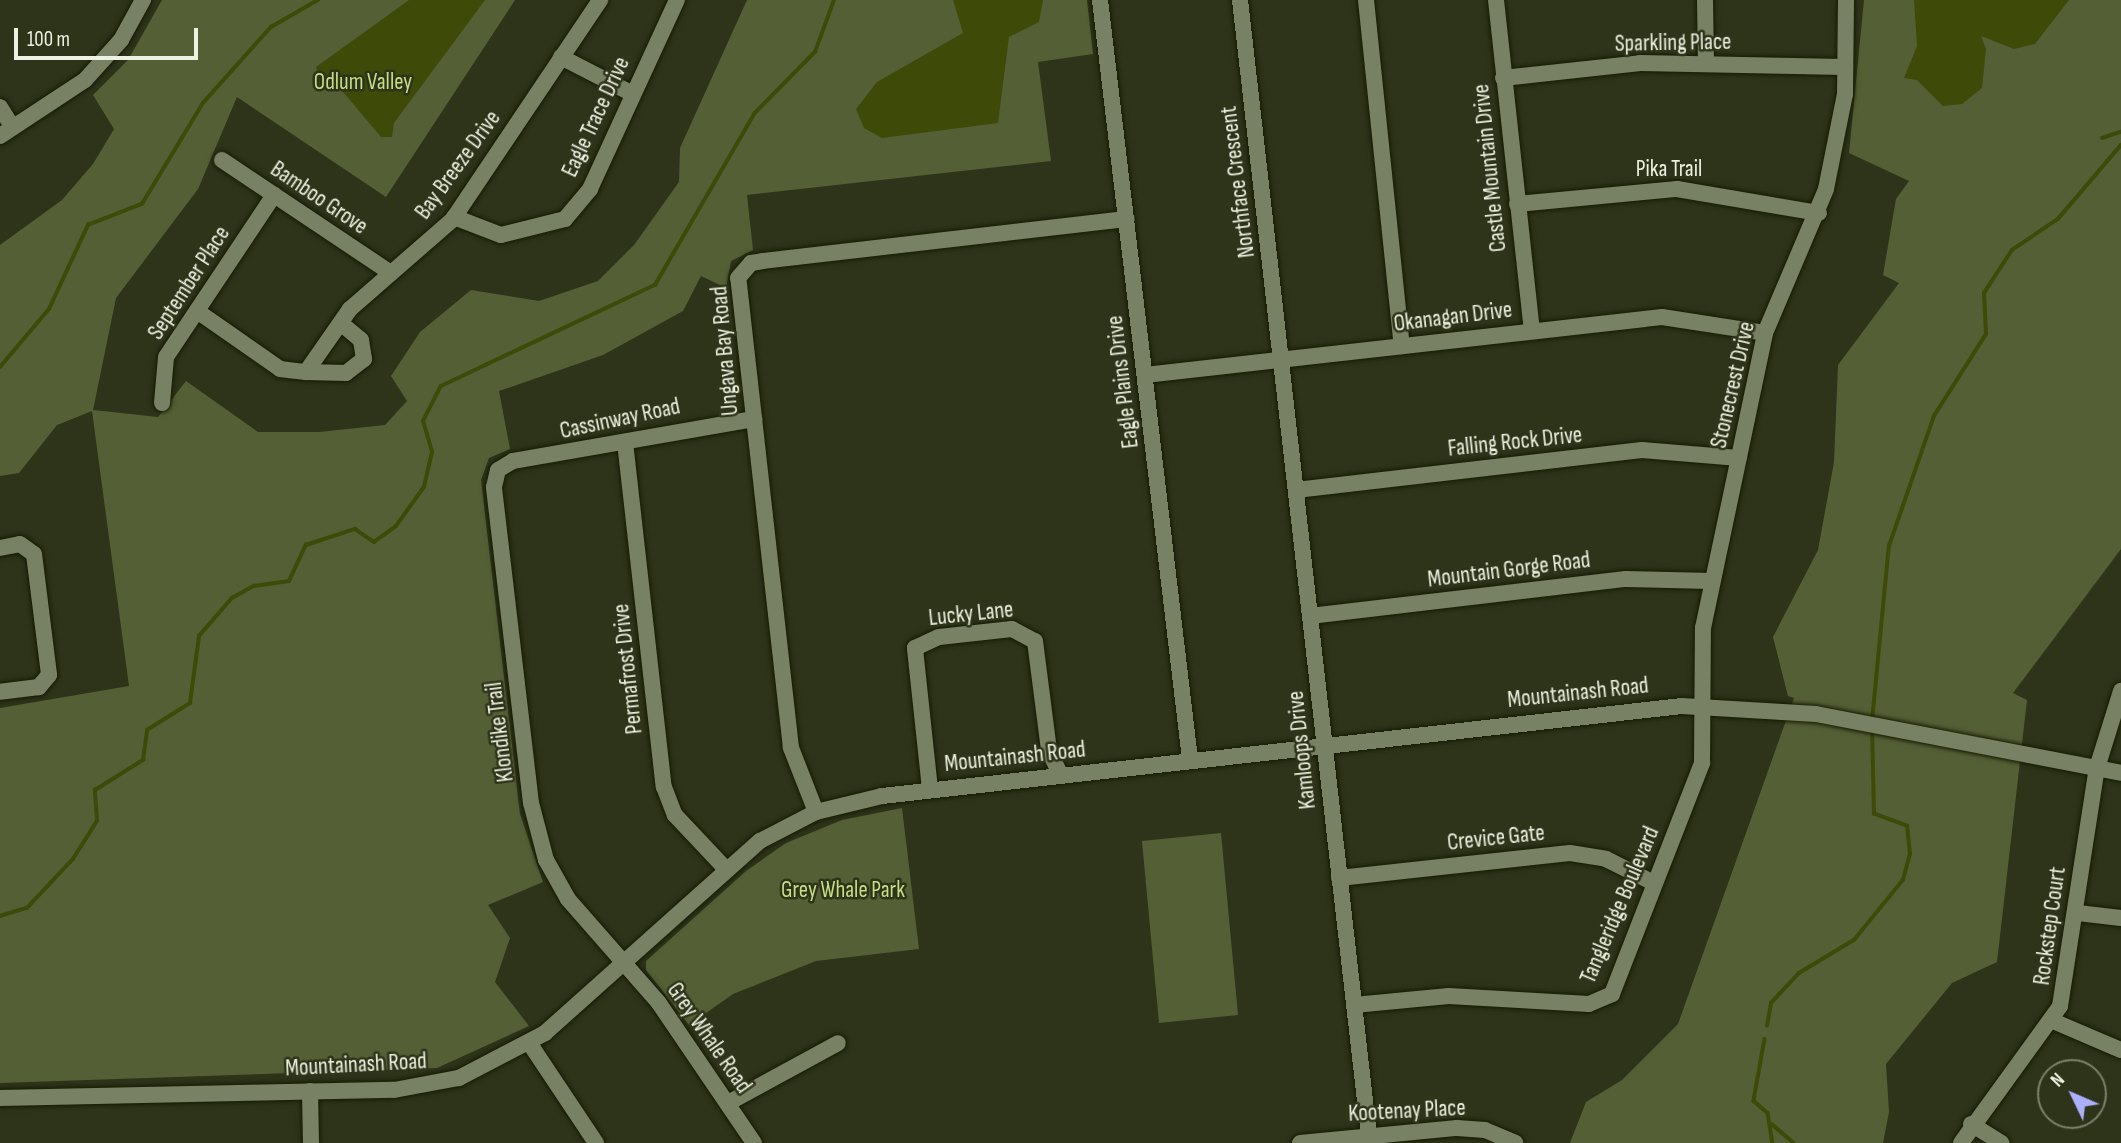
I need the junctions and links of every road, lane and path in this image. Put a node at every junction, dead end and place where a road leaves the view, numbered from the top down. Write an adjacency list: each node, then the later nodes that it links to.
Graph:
1 (143, 0): 16 (street)
2 (600, 0): 10 (street, Bay Breeze Drive)
3 (677, 0): 14 (street, Eagle Trace Drive)
4 (1100, 0): 22 (street, Eagle Plains Drive)
5 (1240, 0): 29 (street, Northface Crescent)
6 (1366, 0): 28 (street)
7 (1496, 0): 13 (street, Castle Mountain Drive)
8 (1705, 0): 11 (street)
9 (1846, 0): 12 (street, Stonecrest Drive)
10 (561, 57): 14 (street); 21 (street, Bay Breeze Drive)
11 (1706, 63): 12 (street, Sparkling Place); 13 (street, Sparkling Place)
12 (1845, 67): 20 (street, Stonecrest Drive)
13 (1503, 79): 19 (street, Castle Mountain Drive)
14 (631, 93): 21 (street, Eagle Trace Drive)
15 (0, 107): 16 (street)
16 (6, 131)
17 (222, 160): 18 (street, Bamboo Grove)
18 (274, 195): 23 (street, Bamboo Grove); 24 (street, September Place)
19 (1517, 204): 20 (street, Pika Trail); 26 (street, Castle Mountain Drive)
20 (1819, 213): 27 (street, Stonecrest Drive)
21 (454, 218): 23 (street, Bay Breeze Drive)
22 (1127, 219): 31 (street, Eagle Plains Drive); 33 (street, Ungava Bay Road)
23 (391, 273): 25 (street, Bay Breeze Drive)
24 (197, 311): 30 (street); 32 (street, September Place)
25 (341, 323): 30 (street, Bay Breeze Drive); 30 (street)
26 (1532, 330): 27 (street, Okanagan Drive); 28 (street, Okanagan Drive)
27 (1765, 333): 35 (street, Stonecrest Drive)
28 (1402, 346): 29 (street, Okanagan Drive)
29 (1281, 359): 31 (street, Okanagan Drive); 37 (street, Kamloops Drive)
30 (306, 372)
31 (1145, 374): 45 (street, Eagle Plains Drive)
32 (162, 403)
33 (754, 419): 34 (street, Cassinway Road); 50 (street, Ungava Bay Road)
34 (625, 442): 36 (street, Cassinway Road); 51 (street, Permafrost Drive)
35 (1739, 458): 37 (street, Falling Rock Drive); 39 (street, Stonecrest Drive)
36 (498, 470): 56 (street, Klondike Trail)
37 (1296, 490): 40 (street, Kamloops Drive)
38 (0, 548): 42 (street)
39 (1712, 581): 40 (street, Mountain Gorge Road); 43 (street, Stonecrest Drive)
40 (1310, 616): 44 (street, Kamloops Drive)
41 (2121, 691): 46 (street, Rockstep Court)
42 (0, 692)
43 (1704, 706): 44 (street, Mountainash Road); 46 (street, Mountainash Road); 53 (street, Tangleridge Boulevard)
44 (1325, 745): 45 (street, Mountainash Road); 52 (street, Kamloops Drive)
45 (1190, 760): 48 (street, Mountainash Road)
46 (2097, 768): 47 (street, Mountainash Road); 54 (street, Rockstep Court)
47 (2121, 773)
48 (1060, 775): 49 (street, Mountainash Road); 49 (street, Lucky Lane)
49 (930, 789): 50 (street, Mountainash Road)
50 (816, 811): 51 (street, Mountainash Road)
51 (725, 869): 56 (street, Mountainash Road)
52 (1339, 878): 53 (street, Crevice Gate); 57 (street, Kamloops Drive)
53 (1652, 882): 57 (street, Tangleridge Boulevard)
54 (2078, 913): 55 (street); 58 (street, Rockstep Court)
55 (2121, 918)
56 (623, 962): 60 (street, Mountainash Road); 64 (street, Grey Whale Road)
57 (1354, 1004): 66 (street, Kamloops Drive)
58 (2053, 1021): 61 (street); 65 (street, Rockstep Court)
59 (838, 1043): 64 (street)
60 (530, 1044): 62 (street, Mountainash Road); 68 (street)
61 (2121, 1050)
62 (310, 1091): 63 (street, Mountainash Road); 67 (street)
63 (0, 1098)
64 (728, 1103): 69 (street, Grey Whale Road)
65 (1971, 1124): 72 (street, Rockstep Court); 73 (street)
66 (1369, 1136): 70 (street, Kootenay Place); 71 (street, Kootenay Place)
67 (311, 1143)
68 (596, 1143)
69 (754, 1143)
70 (1300, 1143)
71 (1515, 1143)
72 (1961, 1143)
73 (2001, 1143)

